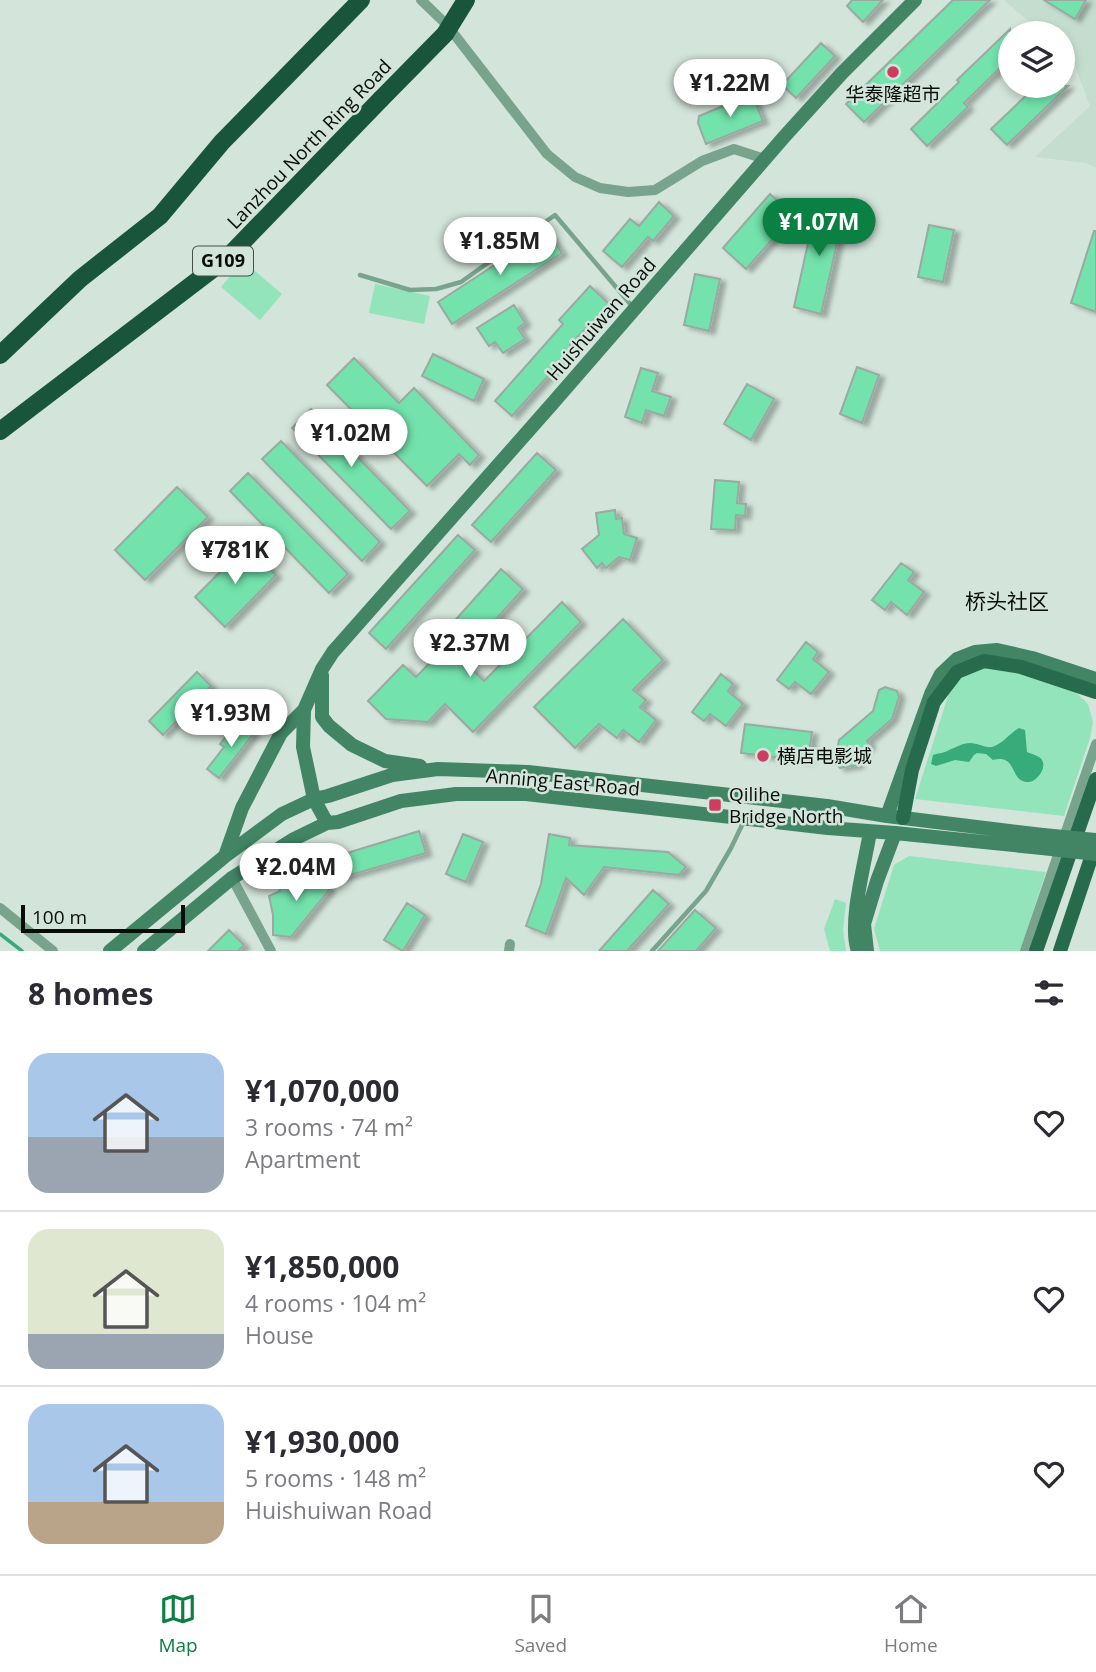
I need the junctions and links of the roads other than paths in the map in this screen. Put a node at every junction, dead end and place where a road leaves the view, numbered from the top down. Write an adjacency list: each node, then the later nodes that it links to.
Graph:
1 (361, 0): 8 (highway)
2 (421, 0): 5 (street)
3 (466, 0): 9 (highway, Lanzhou North Ring Road / G109, bridge)
4 (915, 0): 5 (main road, Huishuiwan Road)
5 (765, 159): 7 (main road, Huishuiwan Road)
6 (360, 275): 7 (lane)
7 (635, 310): 10 (main road, Huishuiwan Road)
8 (0, 355)
9 (0, 431)
10 (323, 669): 13 (main road, Huishuiwan Road); 15 (main road)
11 (1096, 679): 18 (main road)
12 (1096, 692): 19 (main road)
13 (304, 710): 17 (main road, Huishuiwan Road); 27 (main road, Huishuiwan Road)
14 (1096, 744): 37 (street)
15 (438, 769): 17 (main road); 18 (main road)
16 (1096, 779): 38 (main road)
17 (314, 799): 21 (main road, Huishuiwan Road); 27 (main road)
18 (887, 816): 19 (main road)
19 (903, 818): 25 (main road)
20 (744, 819): 21 (main road, Anning East Road); 22 (main road, Anning East Road); 34 (lane)
21 (327, 823): 28 (main road, Anning East Road)
22 (870, 832): 23 (main road, Anning East Road); 35 (main road)
23 (895, 833): 25 (main road, Anning East Road); 36 (main road)
24 (1096, 841): 25 (main road, bridge); 39 (main road)
25 (1043, 842): 26 (main road, bridge)
26 (1096, 854)
27 (224, 858): 31 (main road)
28 (232, 878): 32 (main road, Anning East Road); 33 (street)
29 (0, 908): 30 (street)
30 (53, 951)
31 (110, 951)
32 (144, 951)
33 (271, 951)
34 (652, 951)
35 (858, 951)
36 (867, 951)
37 (1025, 951)
38 (1036, 951)
39 (1060, 951)

